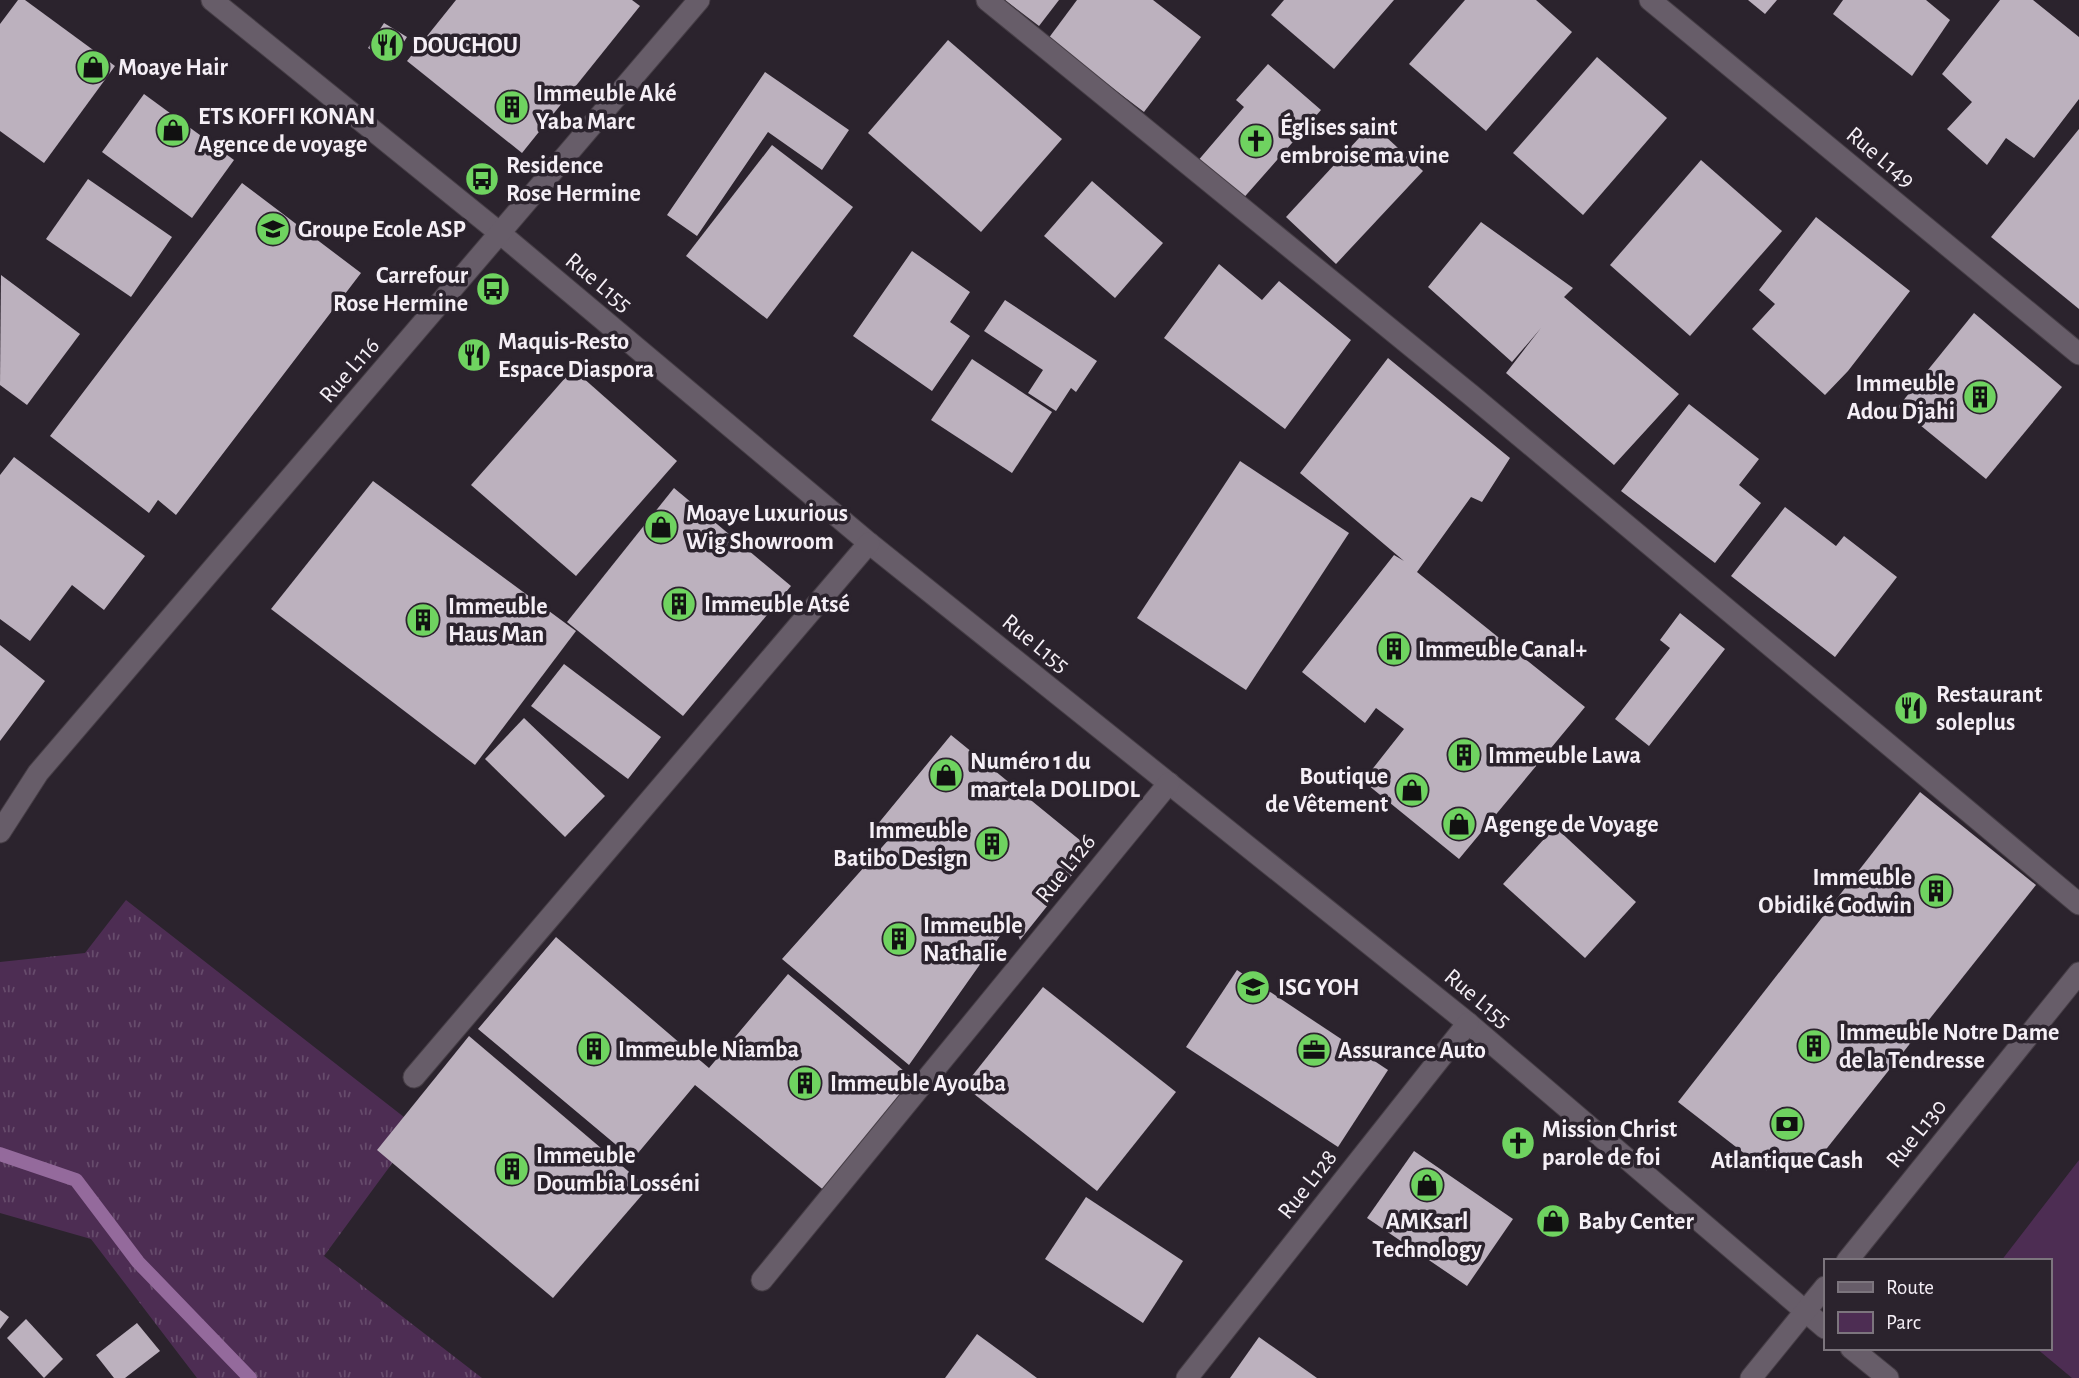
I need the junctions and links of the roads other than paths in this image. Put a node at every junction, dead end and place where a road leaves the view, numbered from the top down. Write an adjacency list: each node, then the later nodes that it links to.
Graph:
1 (212, 0): 5 (street, Rue L155)
2 (699, 0): 5 (street, Rue L116)
3 (987, 0): 10 (street)
4 (1650, 0): 6 (street, Rue L149)
5 (501, 233): 7 (street, Rue L155); 9 (street, Rue L116)
6 (2079, 354)
7 (869, 543): 8 (street, Rue L155); 13 (street)
8 (1169, 783): 12 (street, Rue L155); 15 (street, Rue L126)
9 (0, 832)
10 (2079, 904)
11 (2079, 973): 14 (street, Rue L130)
12 (1468, 1023): 17 (street, Rue L155); 20 (street, Rue L128)
13 (414, 1077)
14 (1849, 1259)
15 (762, 1280)
16 (1824, 1288): 17 (street)
17 (1805, 1312): 18 (street, Rue L155); 21 (street)
18 (1824, 1327)
19 (1853, 1350): 22 (street)
20 (1186, 1378)
21 (1751, 1378)
22 (1888, 1378)

